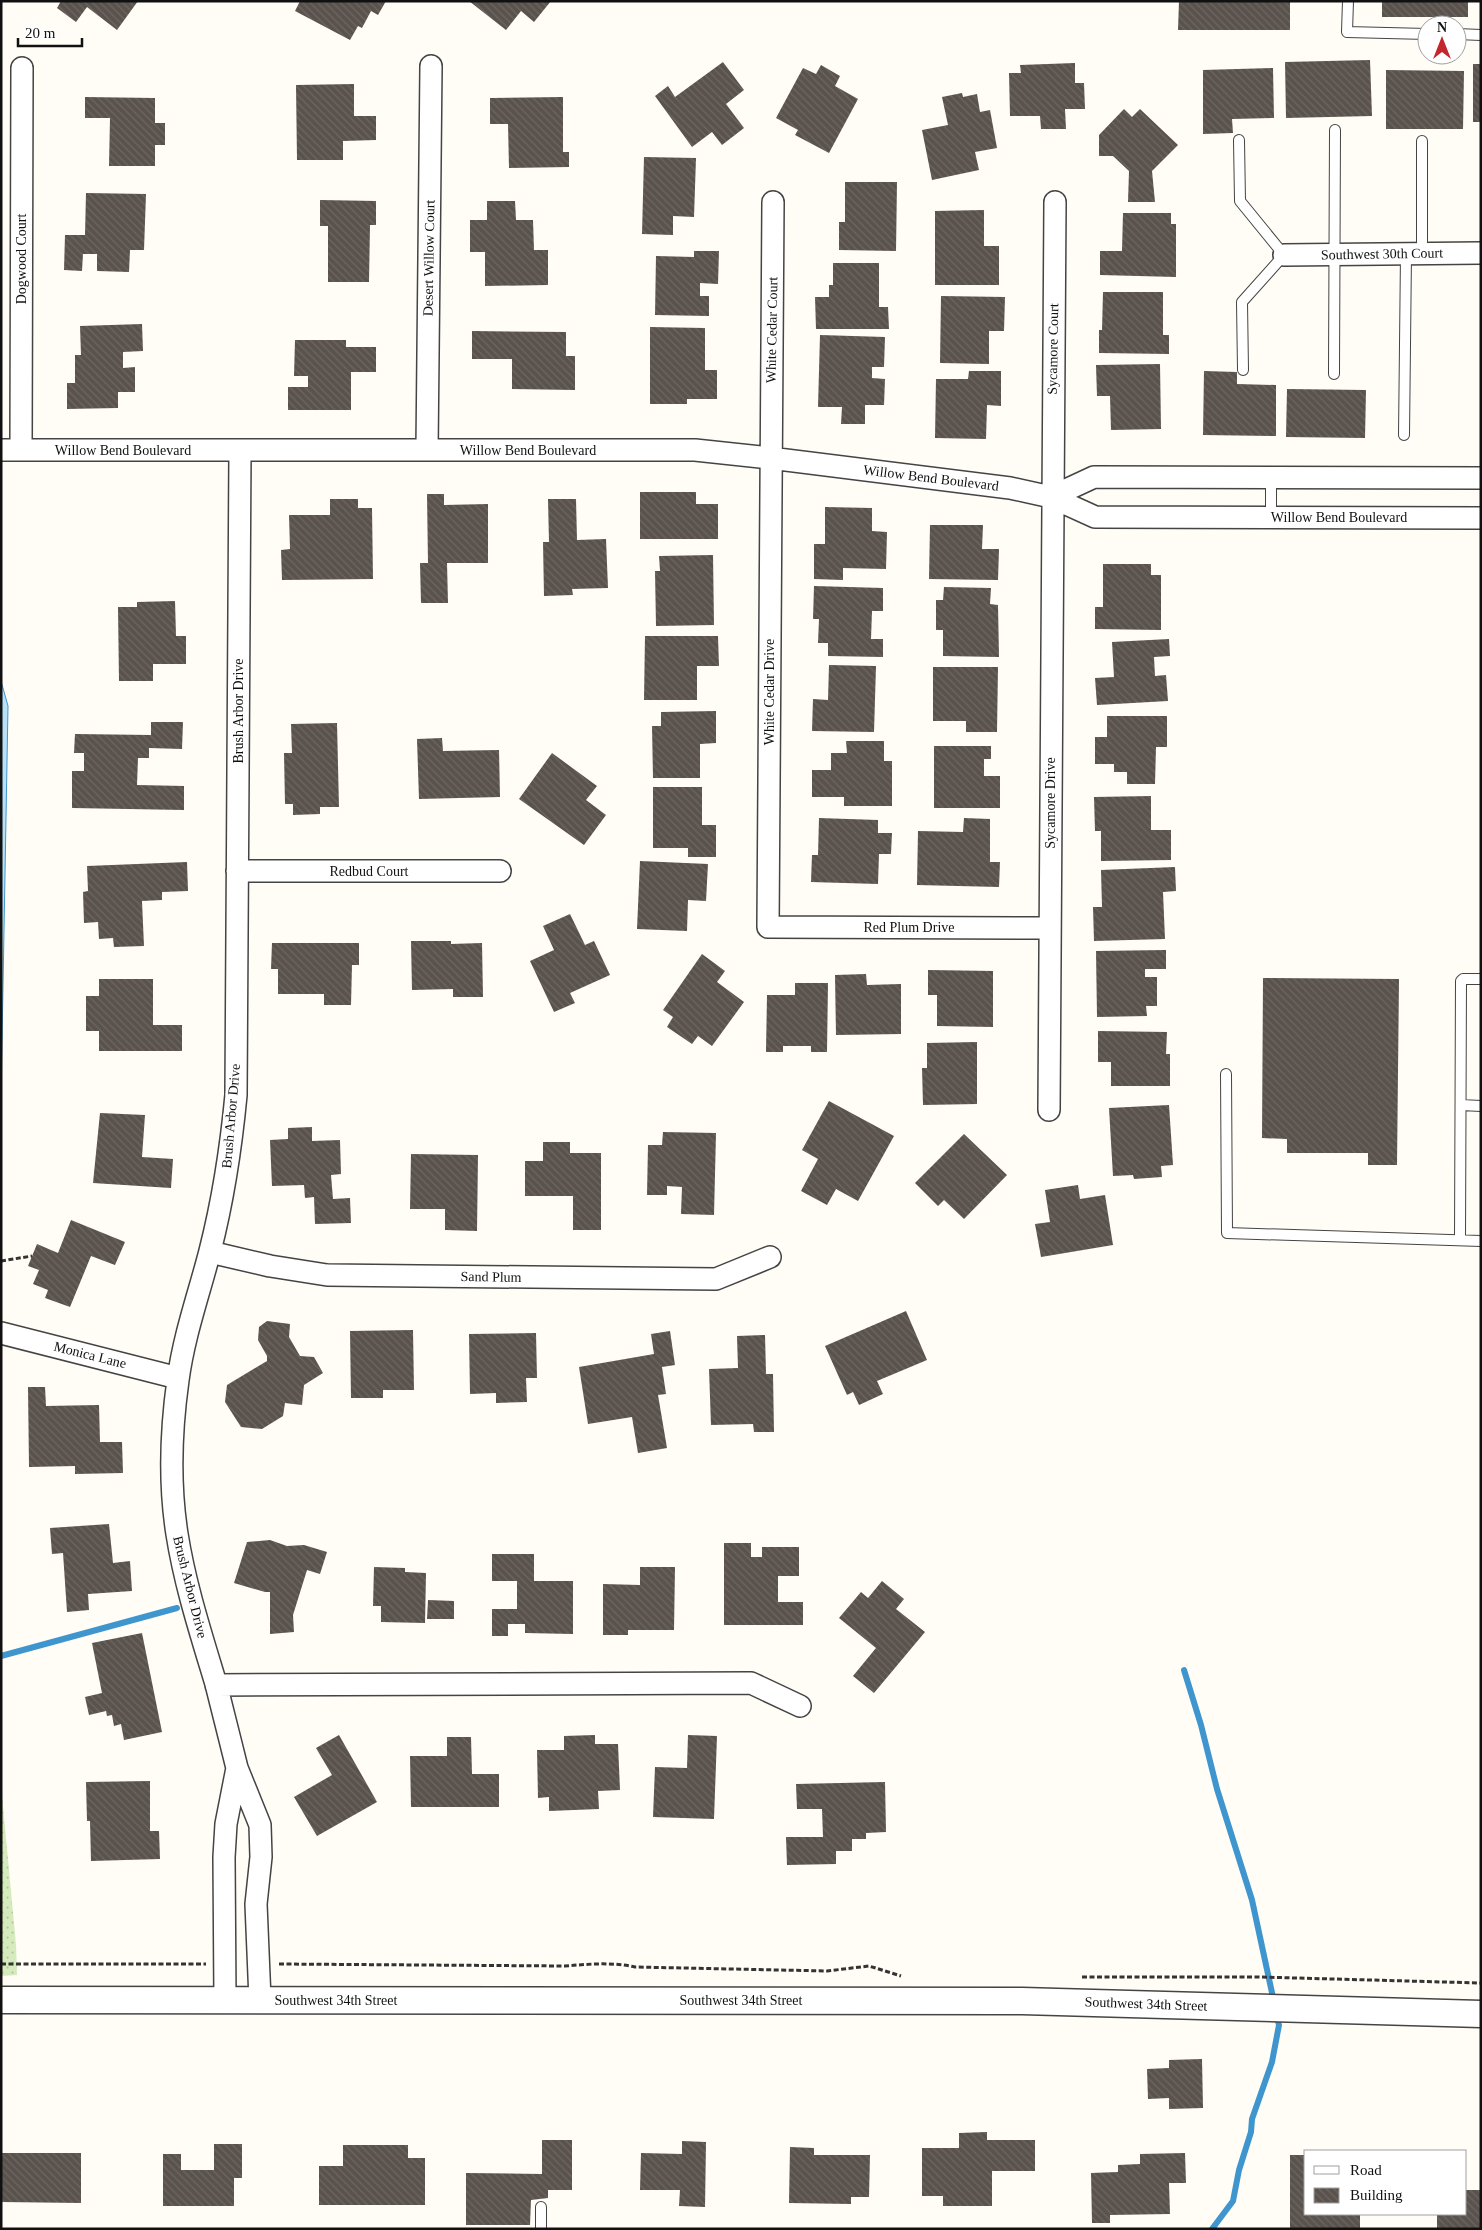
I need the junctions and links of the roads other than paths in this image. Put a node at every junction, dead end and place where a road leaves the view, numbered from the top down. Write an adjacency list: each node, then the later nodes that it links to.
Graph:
1 (1348, 1): 2 (lane)
2 (1417, 34)
3 (1467, 34): 4 (lane)
4 (1481, 35)
5 (431, 66): 21 (street, Desert Willow Court)
6 (22, 68): 19 (street, Dogwood Court)
7 (1335, 130): 15 (lane)
8 (1239, 140): 14 (lane)
9 (1422, 141): 13 (lane)
10 (773, 202): 22 (street, White Cedar Court)
11 (1055, 202): 25 (street, Sycamore Court)
12 (1481, 253): 13 (street, Southwest 30th Court)
13 (1414, 254): 15 (street, Southwest 30th Court); 18 (lane)
14 (1284, 255): 15 (street, Southwest 30th Court); 16 (lane)
15 (1335, 255): 17 (lane)
16 (1243, 370)
17 (1334, 374)
18 (1404, 435)
19 (11, 450): 20 (street, Willow Bend Boulevard)
20 (240, 450): 21 (street, Willow Bend Boulevard); 28 (street, Brush Arbor Drive)
21 (427, 450): 22 (street, Willow Bend Boulevard)
22 (770, 458): 25 (street, Willow Bend Boulevard); 30 (street, White Cedar Drive)
23 (1271, 478): 24 (street); 25 (street); 26 (lane)
24 (1481, 478)
25 (1051, 497): 26 (street, Willow Bend Boulevard); 31 (street, Sycamore Drive)
26 (1271, 517): 27 (street, Willow Bend Boulevard)
27 (1481, 518)
28 (237, 871): 29 (street, Redbud Court); 39 (street, Brush Arbor Drive)
29 (500, 871)
30 (768, 926): 31 (street, Red Plum Drive)
31 (1050, 928): 36 (street, Sycamore Drive)
32 (1481, 979): 34 (lane)
33 (1226, 1074): 37 (lane)
34 (1461, 1105): 35 (lane); 37 (lane)
35 (1481, 1106)
36 (1049, 1110)
37 (1460, 1240): 38 (lane)
38 (1481, 1241)
39 (210, 1252): 40 (street, Sand Plum); 42 (street, Brush Arbor Drive)
40 (770, 1257)
41 (1, 1333): 42 (street, Monica Lane)
42 (178, 1378): 43 (street, Brush Arbor Drive)
43 (216, 1685): 44 (street); 45 (street, Brush Arbor Drive)
44 (800, 1706)
45 (237, 1768): 46 (street, Brush Arbor Drive); 47 (street, Brush Arbor Drive)
46 (224, 1904): 47 (street); 49 (street, Brush Arbor Drive)
47 (256, 1904): 50 (street, Brush Arbor Drive)
48 (1, 2000): 49 (street, Southwest 34th Street)
49 (225, 2000): 50 (street, Southwest 34th Street)
50 (260, 2000): 51 (street, Southwest 34th Street)
51 (1481, 2014)
52 (541, 2207): 53 (lane)
53 (541, 2229)

